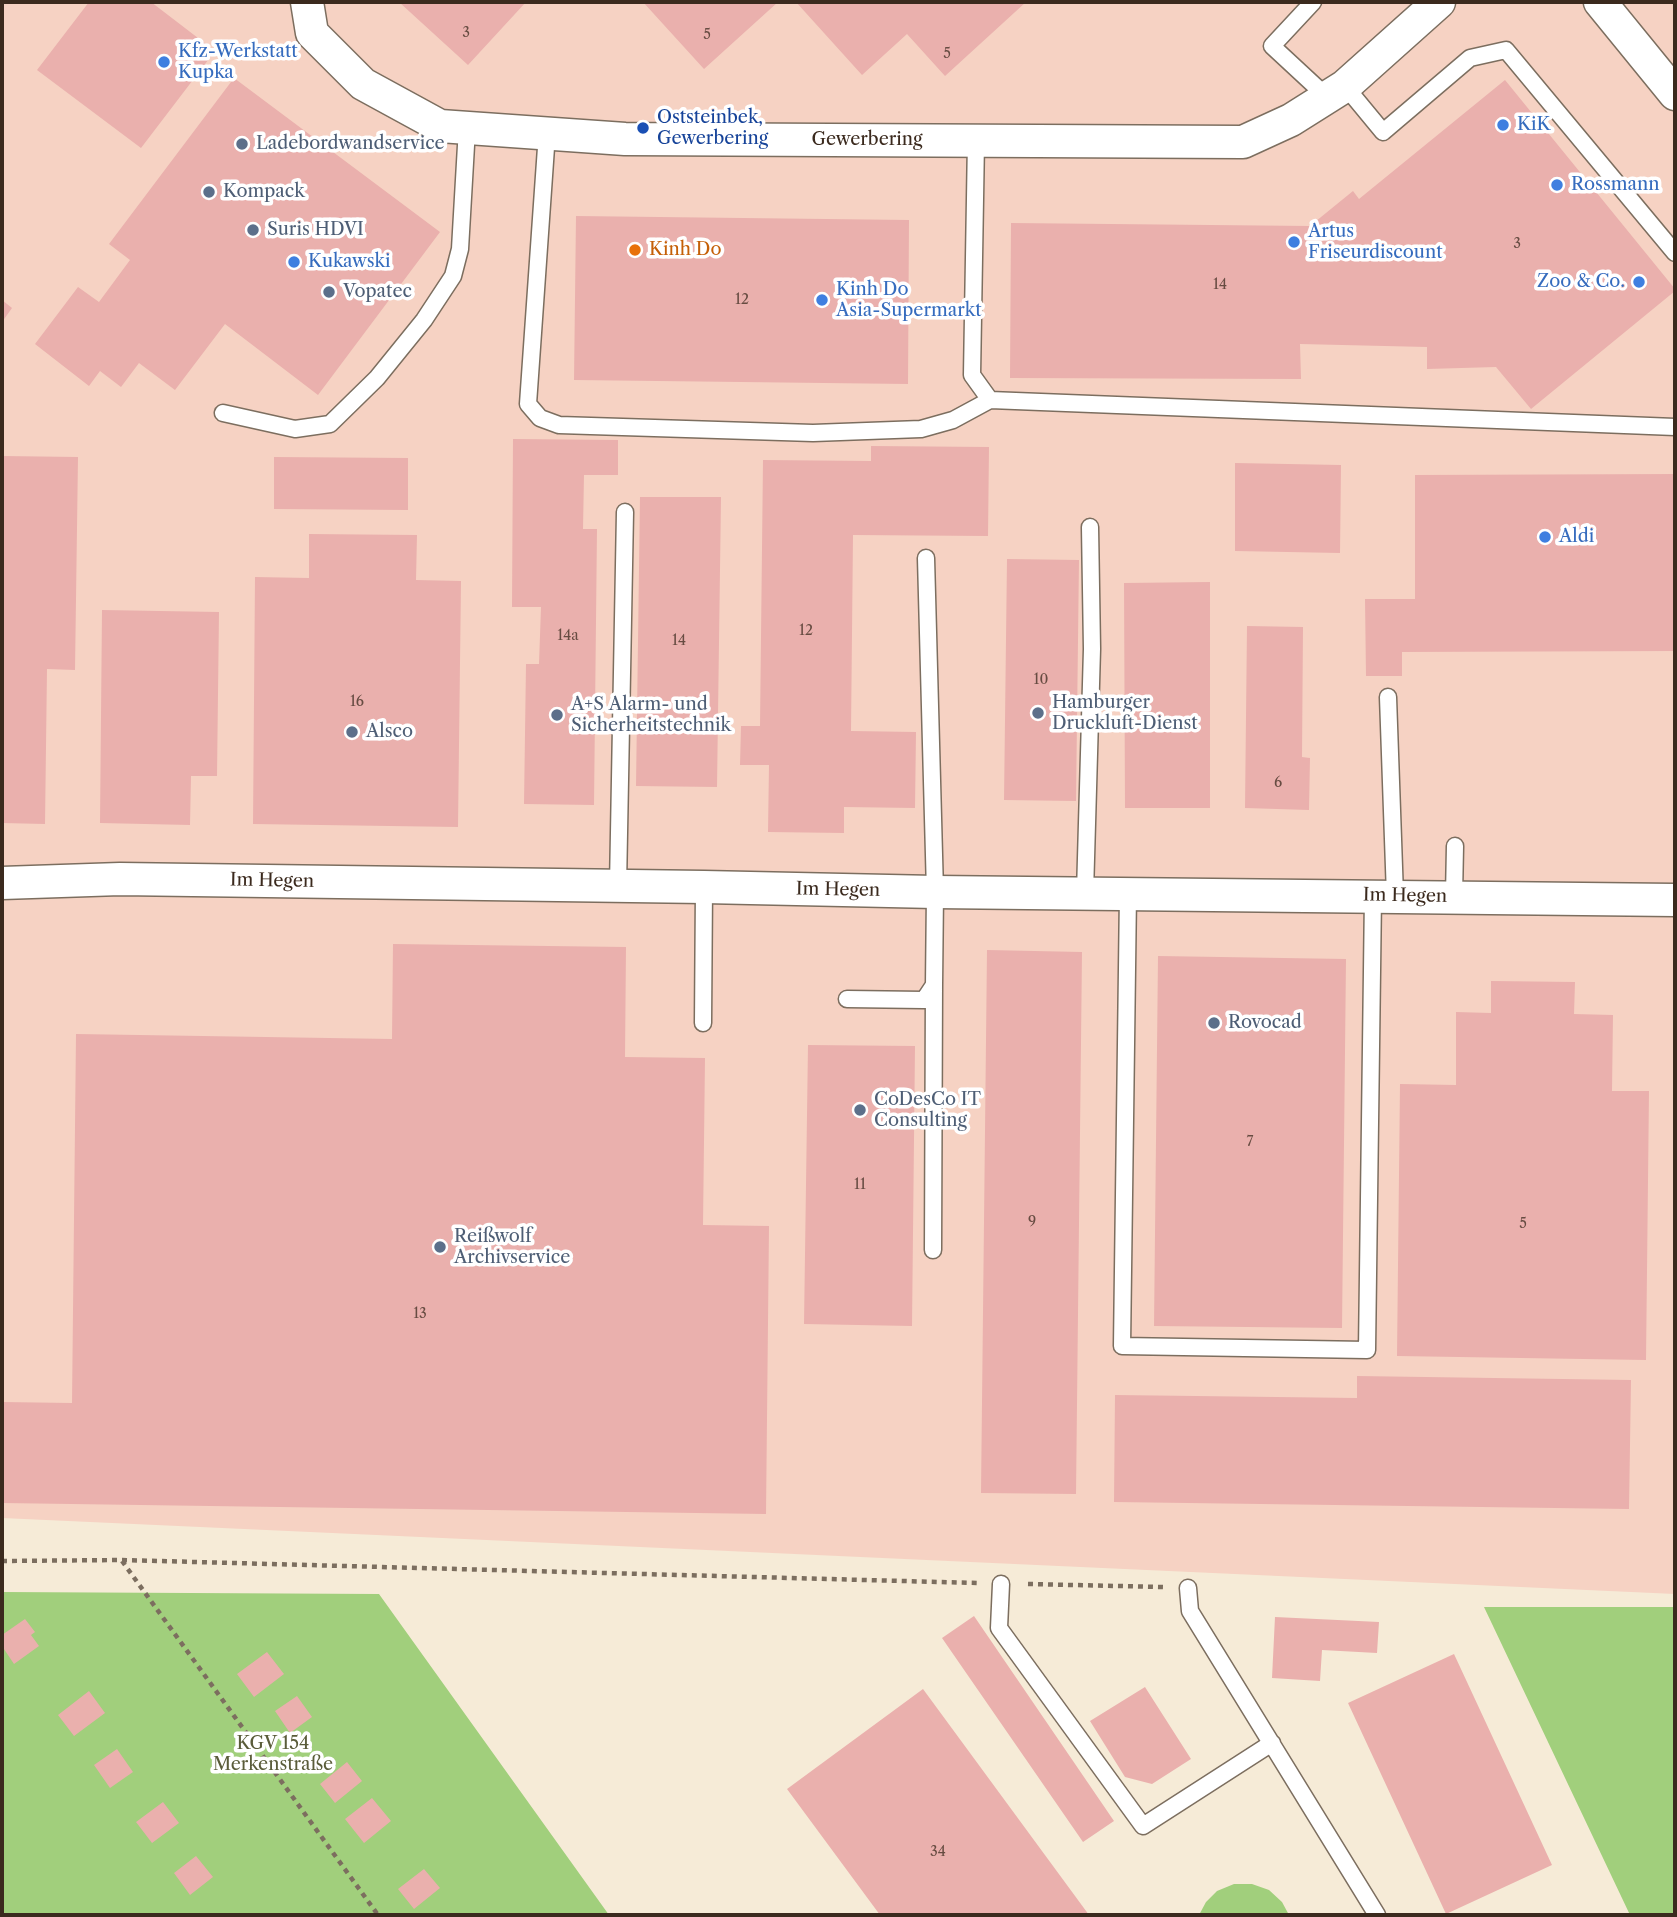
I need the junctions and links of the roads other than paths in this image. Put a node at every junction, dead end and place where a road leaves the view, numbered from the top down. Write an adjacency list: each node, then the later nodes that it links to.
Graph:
1 (307, 2): 7 (street, Gewerbering)
2 (1313, 2): 5 (lane)
3 (1438, 2): 5 (street, Gewerbering)
4 (1600, 2): 6 (street)
5 (1336, 92): 9 (street, Gewerbering); 10 (lane)
6 (1675, 94)
7 (467, 128): 8 (street, Gewerbering); 12 (lane)
8 (547, 133): 9 (street, Gewerbering); 11 (lane)
9 (976, 140): 11 (lane)
10 (1675, 253)
11 (990, 400): 13 (lane)
12 (223, 413)
13 (1675, 427)
14 (625, 512): 20 (lane)
15 (1090, 527): 23 (lane)
16 (926, 558): 22 (lane)
17 (1388, 696): 25 (lane)
18 (1455, 846): 26 (lane)
19 (2, 883): 20 (street, Im Hegen)
20 (618, 886): 21 (street, Im Hegen)
21 (704, 887): 22 (street, Im Hegen); 30 (lane)
22 (935, 892): 23 (street, Im Hegen); 28 (lane)
23 (1084, 892): 24 (street, Im Hegen)
24 (1128, 893): 25 (street, Im Hegen); 25 (lane)
25 (1384, 896): 26 (street, Im Hegen)
26 (1454, 896): 27 (street, Im Hegen)
27 (1675, 900)
28 (934, 985): 29 (lane); 31 (lane)
29 (847, 999)
30 (703, 1023)
31 (933, 1250)
32 (1001, 1584): 34 (lane)
33 (1188, 1588): 34 (lane)
34 (1272, 1742): 35 (lane)
35 (1377, 1915)

